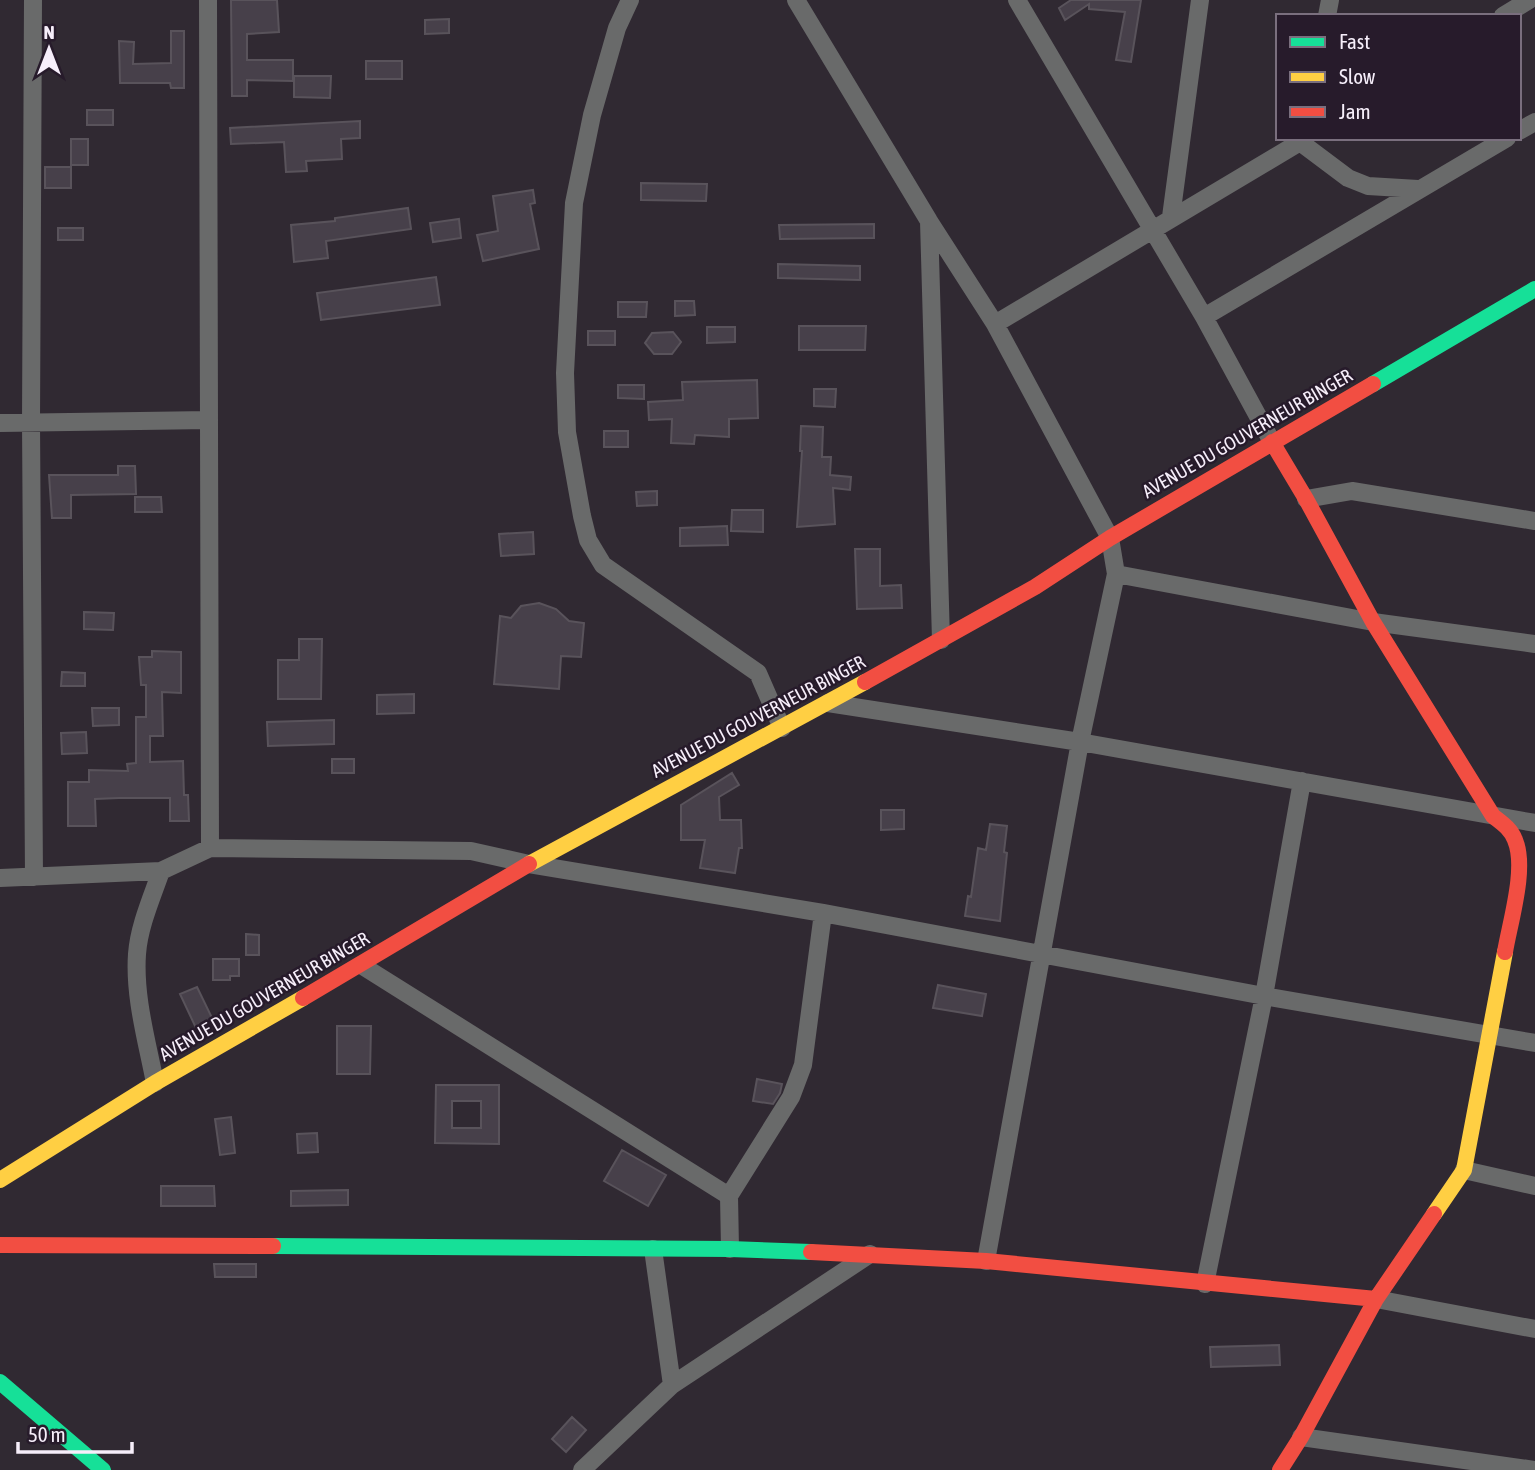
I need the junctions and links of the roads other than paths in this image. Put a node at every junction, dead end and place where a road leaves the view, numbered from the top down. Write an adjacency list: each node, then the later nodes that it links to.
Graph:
1 (33, 0): 20 (street)
2 (208, 0): 19 (street)
3 (630, 0): 31 (street)
4 (796, 0): 14 (street)
5 (1017, 0): 15 (street)
6 (1200, 0): 13 (street)
7 (1529, 0): 8 (street)
8 (1506, 14)
9 (1300, 140): 13 (street)
10 (1303, 140): 12 (street)
11 (1504, 140): 12 (street)
12 (1418, 189): 17 (street)
13 (1171, 217): 15 (street)
14 (929, 221): 18 (street); 28 (street)
15 (1152, 229): 17 (street); 18 (street)
16 (1535, 289): 22 (street, AVENUE DU GOUVERNEUR BINGER)
17 (1204, 317): 22 (street)
18 (995, 324): 25 (street)
19 (209, 419): 20 (street); 36 (street)
20 (31, 422): 21 (street); 39 (street)
21 (0, 423)
22 (1272, 442): 23 (street); 25 (street, AVENUE DU GOUVERNEUR BINGER)
23 (1306, 499): 24 (street); 27 (street)
24 (1535, 521)
25 (1110, 538): 26 (street); 28 (street, AVENUE DU GOUVERNEUR BINGER)
26 (1116, 574): 27 (street); 32 (street)
27 (1373, 622): 29 (street); 34 (street)
28 (941, 640): 30 (street, AVENUE DU GOUVERNEUR BINGER)
29 (1535, 644)
30 (828, 703): 31 (street, AVENUE DU GOUVERNEUR BINGER); 32 (street)
31 (782, 728): 37 (street, AVENUE DU GOUVERNEUR BINGER)
32 (1080, 742): 33 (street); 42 (street)
33 (1302, 781): 34 (street); 44 (street)
34 (1493, 816): 35 (street); 45 (street)
35 (1535, 823)
36 (210, 848): 37 (street); 38 (street)
37 (529, 864): 41 (street); 43 (street, AVENUE DU GOUVERNEUR BINGER)
38 (161, 871): 39 (street); 47 (street)
39 (34, 877): 40 (street)
40 (0, 878)
41 (823, 913): 42 (street); 51 (street)
42 (1041, 953): 44 (street); 56 (street)
43 (361, 965): 47 (street, AVENUE DU GOUVERNEUR BINGER); 51 (street)
44 (1264, 996): 45 (street); 57 (street)
45 (1491, 1034): 46 (street); 48 (street)
46 (1535, 1043)
47 (155, 1083): 49 (street, AVENUE DU GOUVERNEUR BINGER)
48 (1464, 1170): 50 (street); 58 (street)
49 (0, 1180)
50 (1535, 1186)
51 (729, 1196): 54 (street)
52 (0, 1245): 53 (street)
53 (653, 1249): 54 (street); 61 (street)
54 (730, 1249): 55 (street)
55 (870, 1254): 56 (street); 61 (street)
56 (986, 1261): 57 (street)
57 (1205, 1284): 58 (street)
58 (1376, 1298): 59 (street); 62 (street)
59 (1535, 1329)
60 (0, 1382): 63 (street)
61 (672, 1385): 64 (street)
62 (1301, 1437): 65 (street); 66 (street)
63 (103, 1470)
64 (582, 1470)
65 (1280, 1470)
66 (1535, 1470)

